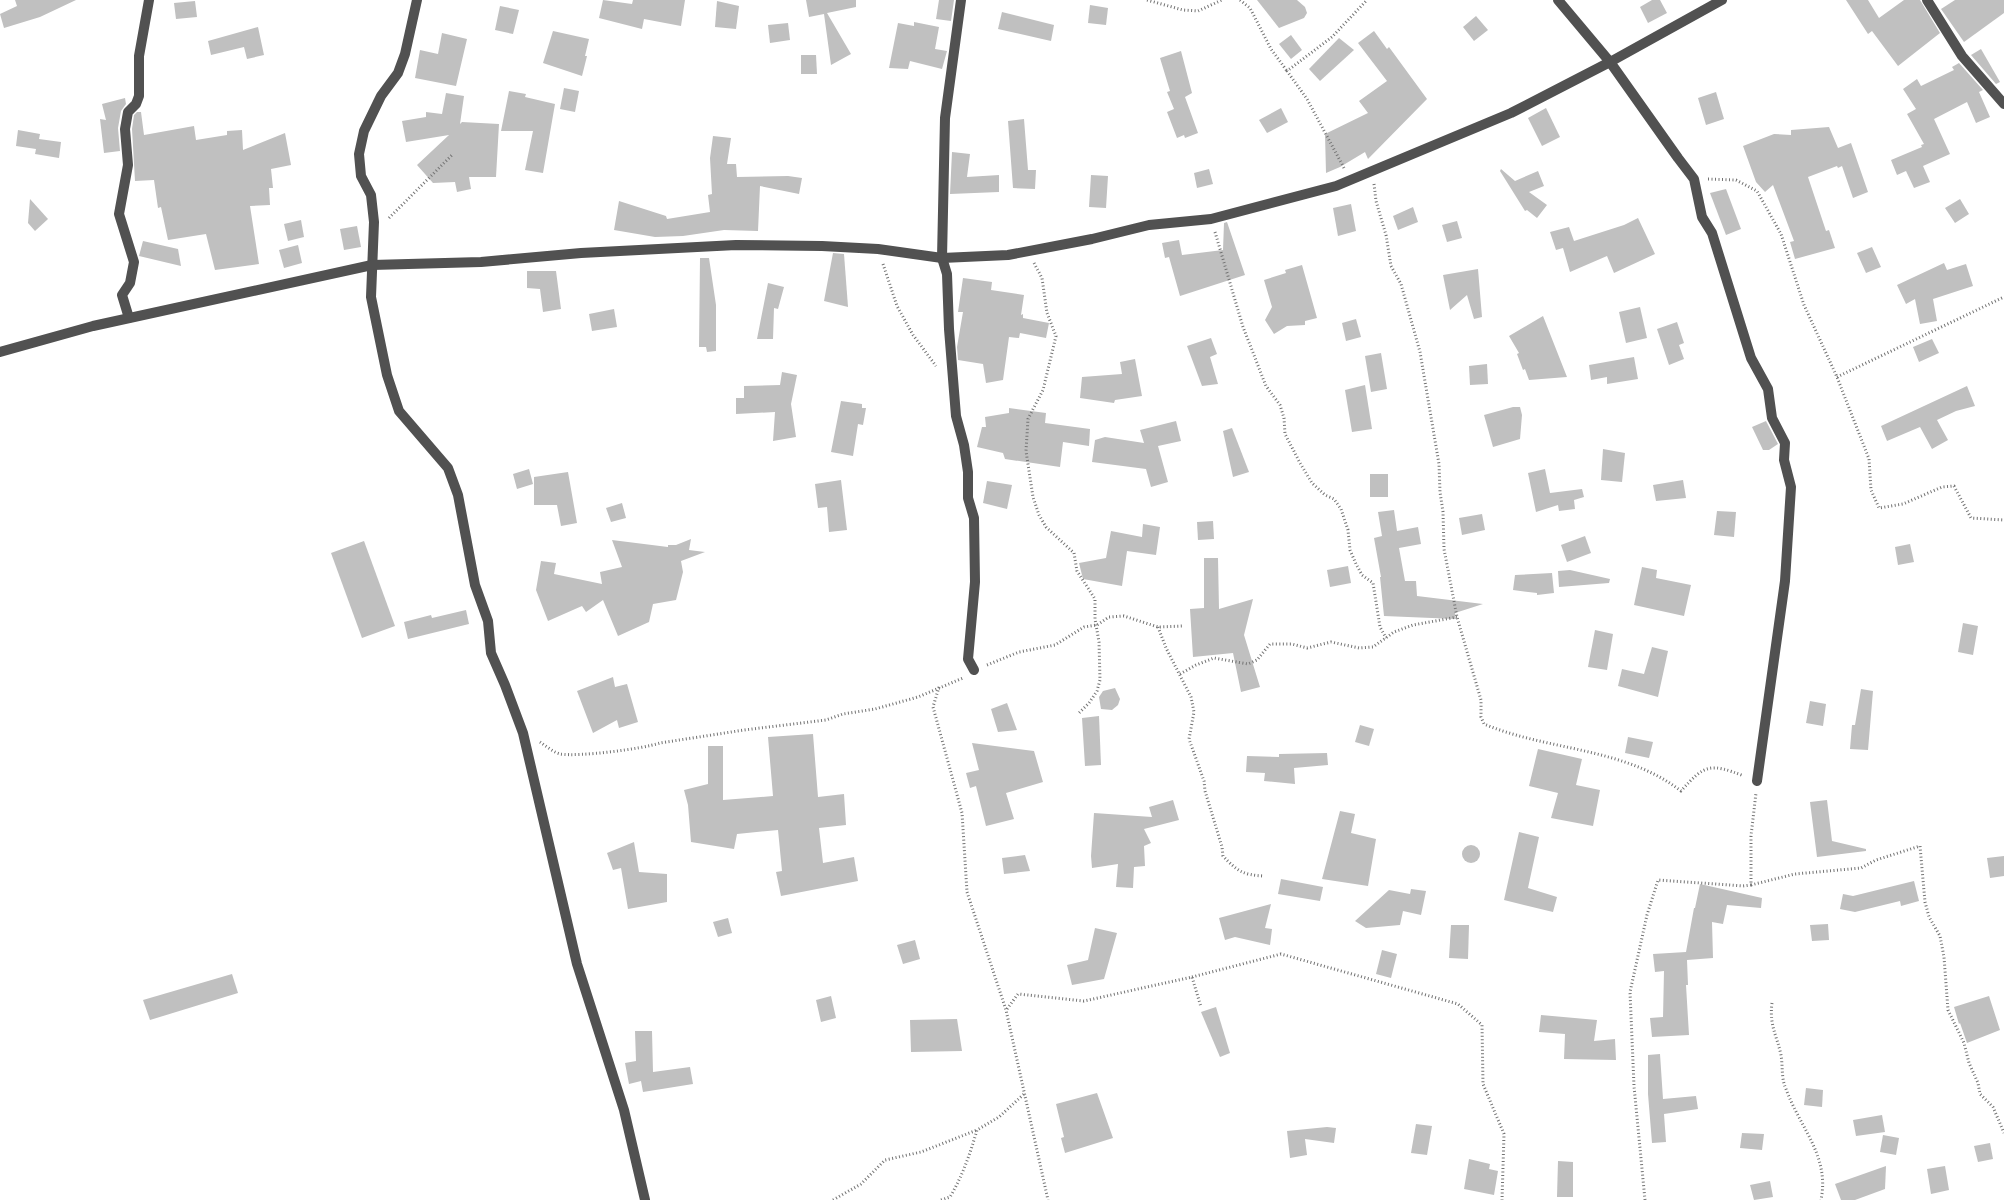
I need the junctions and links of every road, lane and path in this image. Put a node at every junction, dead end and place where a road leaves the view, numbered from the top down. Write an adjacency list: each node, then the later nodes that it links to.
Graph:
1 (149, 0): 25 (street)
2 (417, 0): 19 (street)
3 (961, 0): 22 (street)
4 (1146, 0): 5 (path)
5 (1222, 0)
6 (1240, 0): 12 (path)
7 (1367, 0): 12 (path)
8 (1558, 0): 11 (street)
9 (1722, 0): 11 (street)
10 (1928, 0): 13 (street)
11 (1610, 62): 15 (street); 16 (street)
12 (1287, 72): 17 (path)
13 (2004, 104)
14 (452, 155): 19 (path)
15 (1372, 170): 17 (street); 30 (path)
16 (1694, 179): 28 (path); 40 (street)
17 (1350, 180): 18 (street)
18 (1211, 219): 21 (street); 34 (path)
19 (374, 234): 23 (street)
20 (878, 249): 22 (street); 23 (street); 27 (path)
21 (1029, 251): 22 (street); 31 (path)
22 (942, 258): 35 (street)
23 (372, 265): 25 (street); 39 (street)
24 (2004, 297): 28 (path)
25 (129, 318): 26 (street)
26 (0, 352)
27 (939, 368)
28 (1837, 377): 29 (path)
29 (2004, 520)
30 (1456, 617): 34 (path); 40 (path)
31 (1097, 625): 33 (path); 35 (path); 38 (path)
32 (1184, 626): 33 (path)
33 (1158, 627): 36 (path)
34 (1386, 638): 36 (path)
35 (974, 670): 37 (path)
36 (1180, 674): 41 (path)
37 (939, 687): 39 (path); 46 (path)
38 (1078, 714)
39 (523, 733): 50 (street)
40 (1757, 781): 42 (path)
41 (1264, 876)
42 (1751, 885): 49 (path); 55 (path)
43 (1192, 977): 45 (path); 46 (path); 54 (path)
44 (1772, 1003): 56 (path)
45 (1201, 1007)
46 (1006, 1010): 47 (path)
47 (1025, 1094): 48 (path); 53 (path)
48 (977, 1130): 51 (path); 52 (path)
49 (2004, 1133)
50 (645, 1200)
51 (833, 1200)
52 (941, 1200)
53 (1048, 1200)
54 (1502, 1200)
55 (1645, 1200)
56 (1821, 1200)

